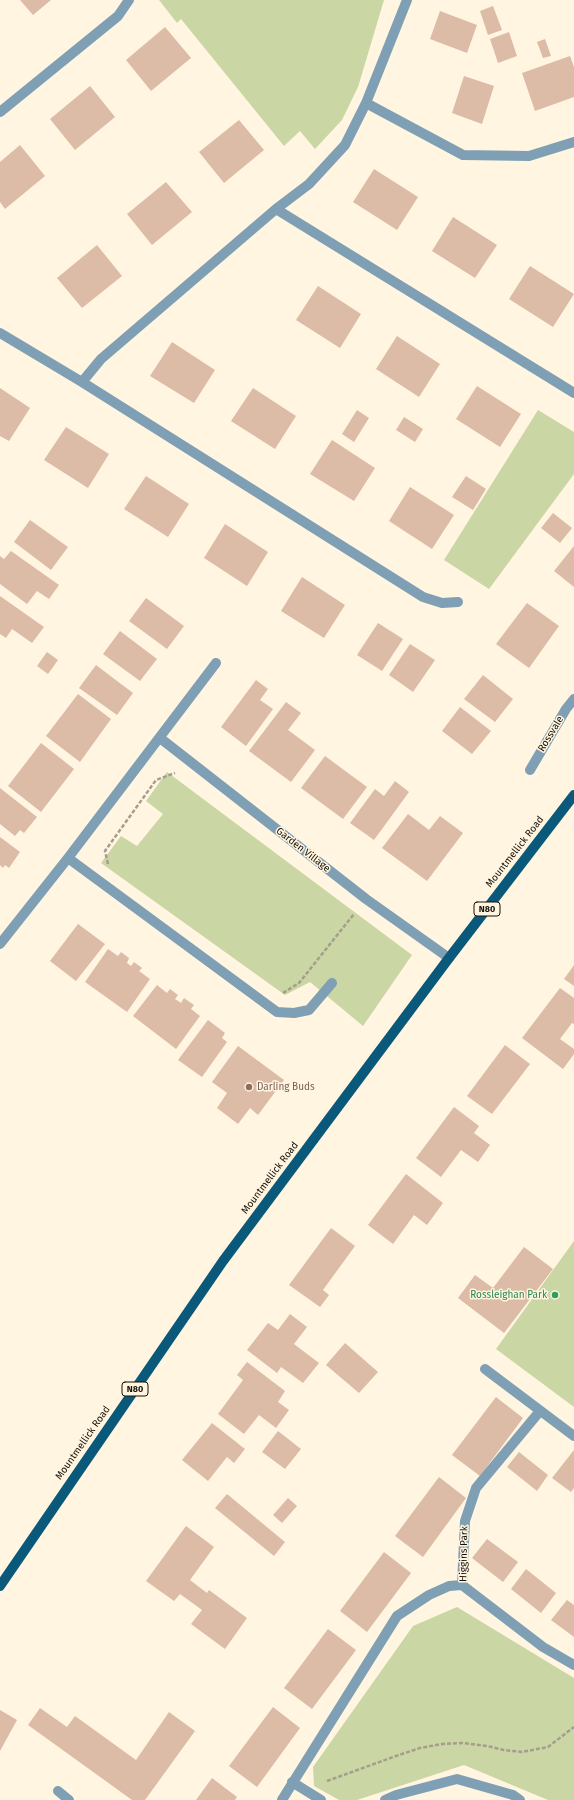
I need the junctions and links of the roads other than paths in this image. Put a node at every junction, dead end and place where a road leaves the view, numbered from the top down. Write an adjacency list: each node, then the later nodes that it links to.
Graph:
1 (129, 0): 4 (street)
2 (407, 0): 3 (street)
3 (366, 103): 5 (street); 6 (street)
4 (0, 112)
5 (574, 142)
6 (276, 209): 8 (street); 9 (street)
7 (0, 334): 8 (street)
8 (82, 382): 10 (street)
9 (574, 393)
10 (458, 602)
11 (216, 663): 13 (street)
12 (574, 699): 14 (street, Rossvale)
13 (160, 738): 16 (street); 18 (street, Garden Village)
14 (530, 770)
15 (574, 795): 18 (main road, Mountmellick Road / N80)
16 (68, 858): 17 (street); 19 (street)
17 (0, 944)
18 (449, 958): 24 (main road, Mountmellick Road / N80)
19 (332, 983)
20 (485, 1369): 21 (street)
21 (540, 1411): 22 (street); 23 (street, Higgins Park)
22 (574, 1436)
23 (462, 1585): 25 (street, Higgins Park); 26 (street)
24 (0, 1586)
25 (574, 1665)
26 (292, 1782): 29 (street); 30 (street)
27 (58, 1791): 28 (street)
28 (69, 1800)
29 (282, 1800)
30 (321, 1800)
31 (385, 1800): 32 (street)
32 (520, 1800)

